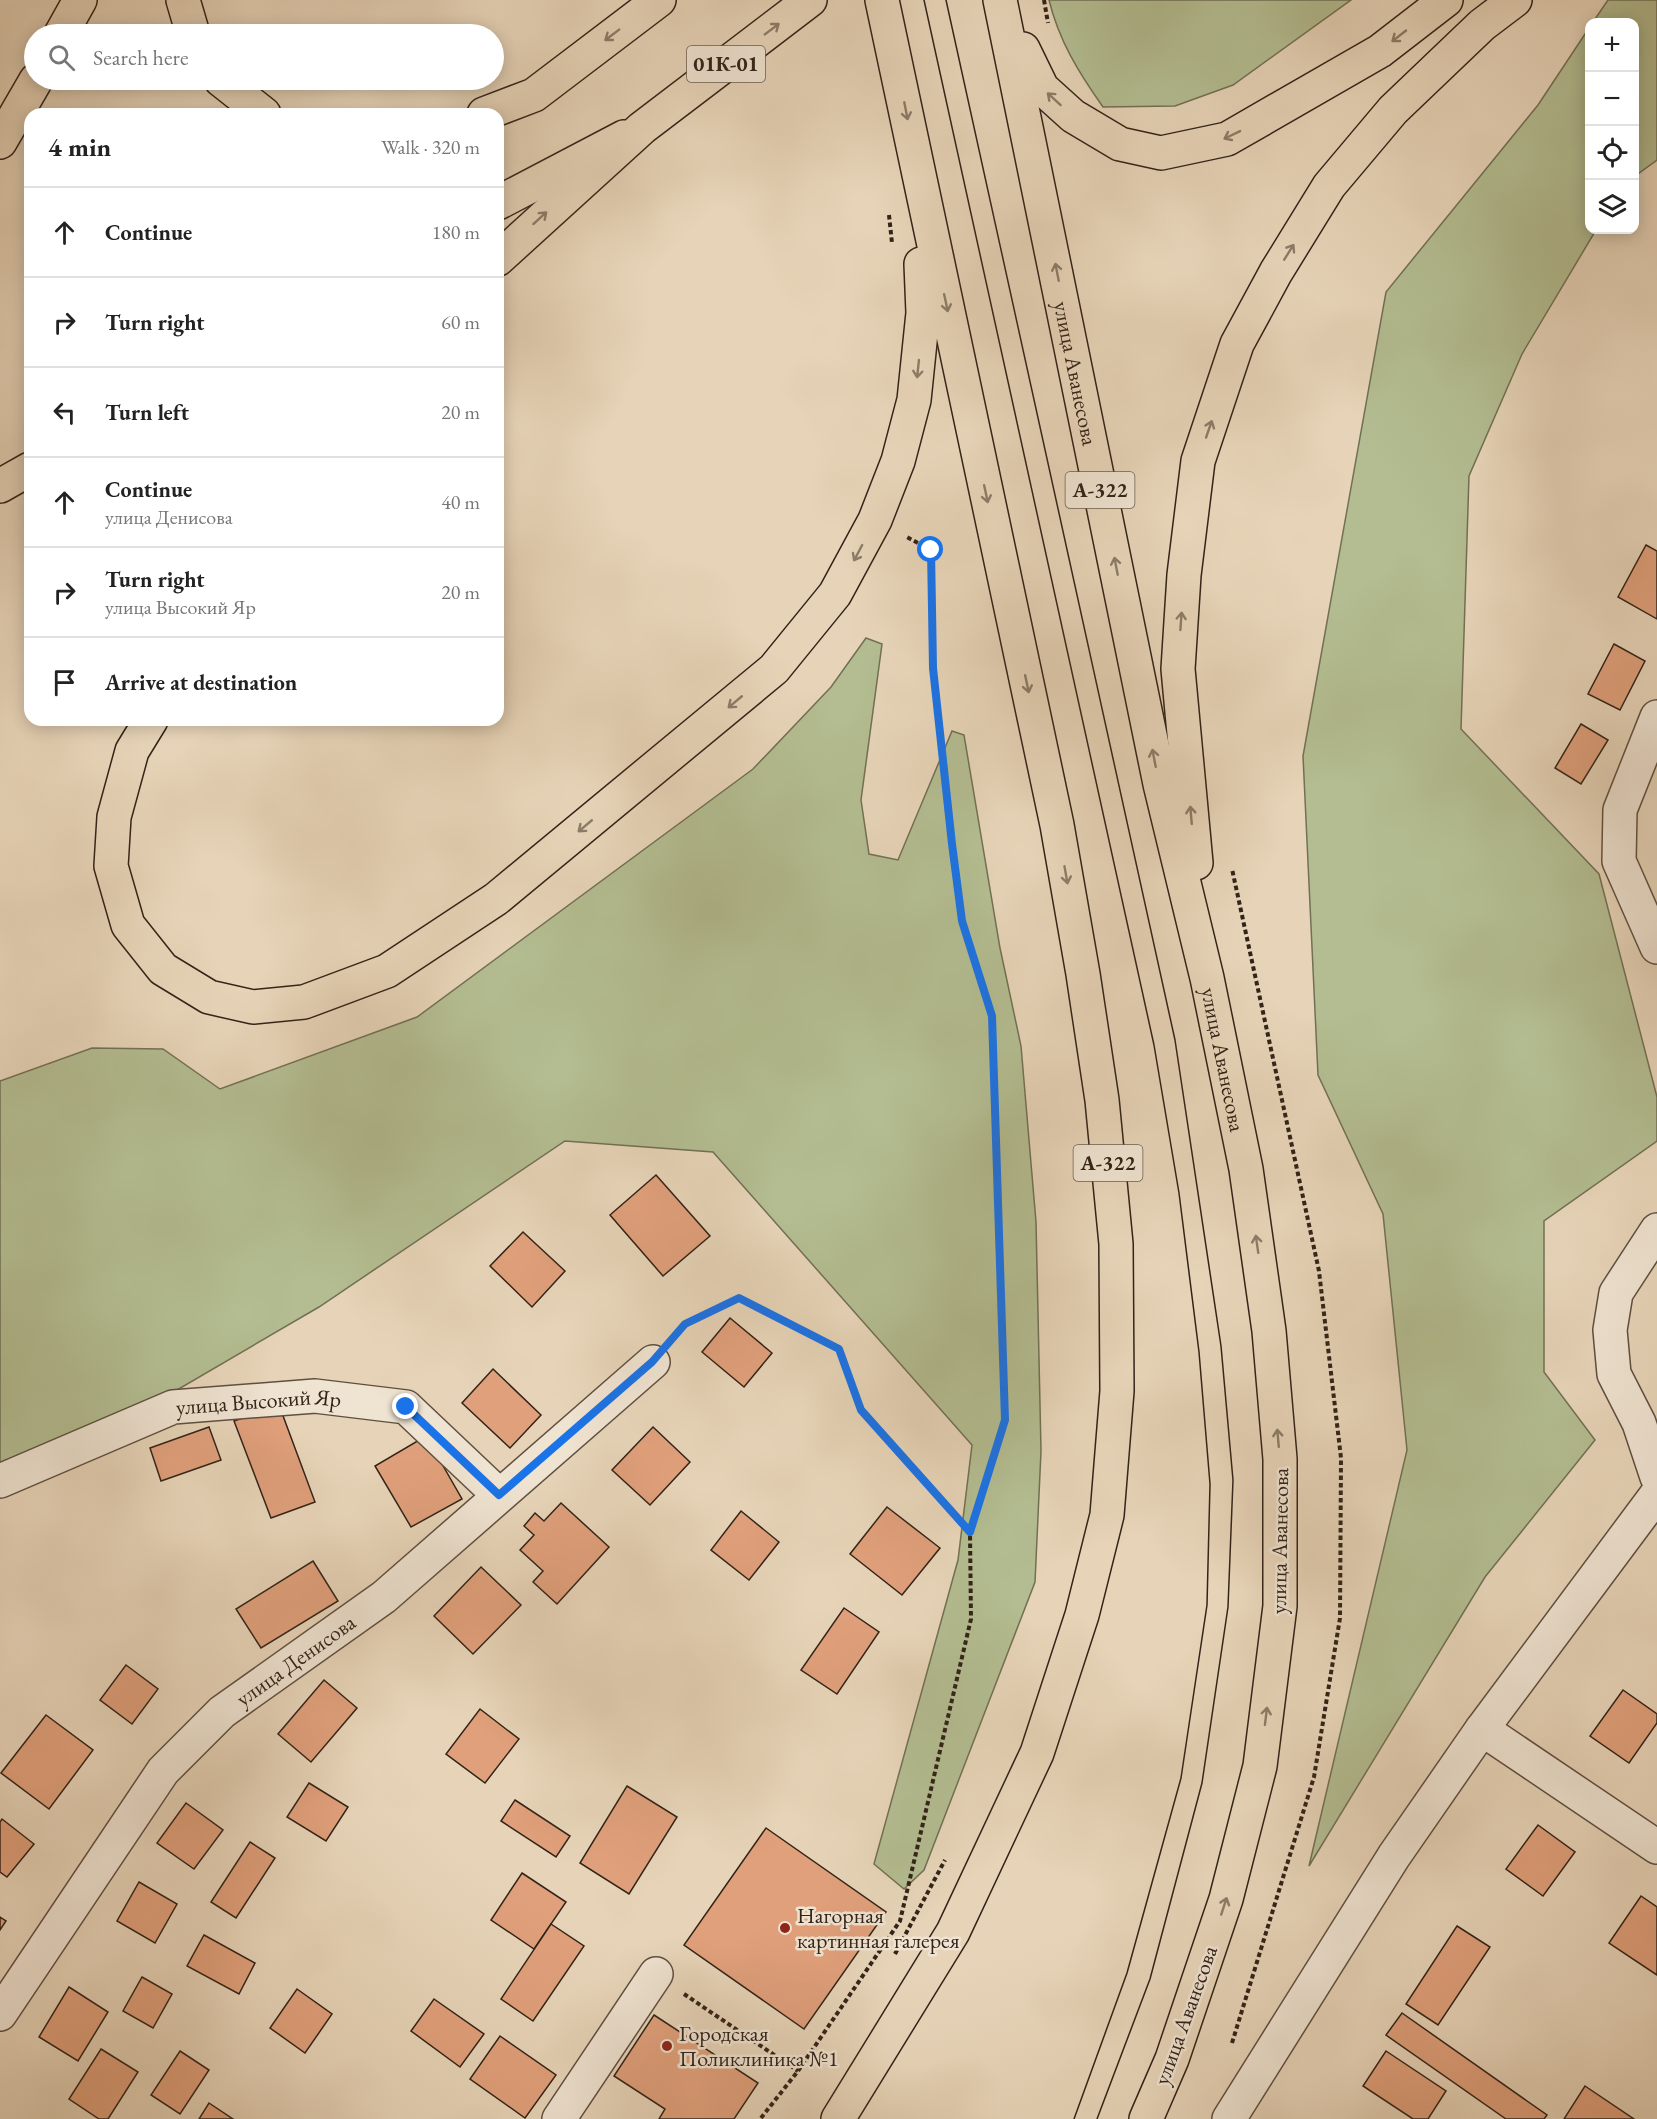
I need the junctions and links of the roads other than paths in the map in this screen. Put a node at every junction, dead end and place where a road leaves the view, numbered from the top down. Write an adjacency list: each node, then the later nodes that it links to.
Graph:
1 (183, 0): 8 (main road)
2 (659, 0): 11 (main road, one-way to 11)
3 (810, 0): 15 (main road, 01К-01, one-way to 3)
4 (882, 0): 17 (main road, А-322, one-way to 17)
5 (1446, 0): 7 (main road, one-way to 7)
6 (1515, 0): 27 (main road, one-way to 6)
7 (1003, 7): 27 (main road, улица Аванесова / А-322, one-way to 7)
8 (190, 24)
9 (30, 90): 16 (main road)
10 (234, 90): 12 (main road)
11 (534, 94): 13 (main road); 14 (main road)
12 (256, 108)
13 (499, 108)
14 (504, 121)
15 (642, 128): 18 (main road); 19 (main road, one-way to 15)
16 (0, 142)
17 (916, 164): 25 (main road, one-way to 25); 39 (main road, А-322, one-way to 39)
18 (504, 200)
19 (504, 254)
20 (24, 457): 21 (main road)
21 (0, 462)
22 (24, 472): 23 (main road)
23 (0, 486)
24 (1657, 717): 26 (street)
25 (147, 726)
26 (1657, 947)
27 (1207, 978): 40 (main road, улица Аванесова / А-322, one-way to 27)
28 (1657, 1230): 30 (street)
29 (652, 1362): 33 (street, улица Денисова)
30 (1657, 1477)
31 (0, 1481): 33 (street, улица Высокий Яр)
32 (1657, 1494): 34 (street)
33 (499, 1495): 37 (street, улица Денисова)
34 (1482, 1729): 35 (street); 41 (street)
35 (1657, 1847)
36 (656, 1974): 38 (street)
37 (0, 2014)
38 (559, 2119)
39 (838, 2119)
40 (1146, 2119)
41 (1229, 2119)

